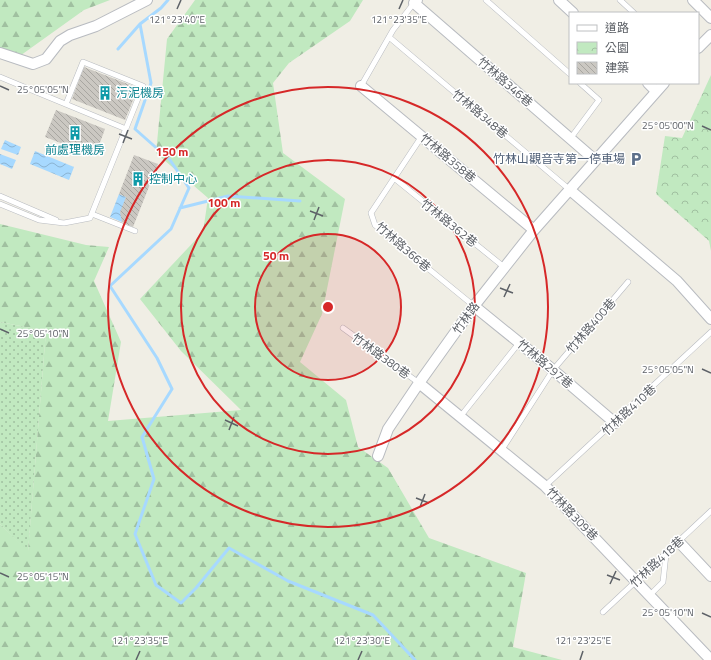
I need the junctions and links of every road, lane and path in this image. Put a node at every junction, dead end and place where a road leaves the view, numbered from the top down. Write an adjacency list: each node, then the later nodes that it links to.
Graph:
1 (147, 0): 13 (street)
2 (486, 0): 14 (lane)
3 (559, 0): 7 (street)
4 (620, 0): 8 (lane)
5 (693, 0): 9 (street)
6 (416, 2): 11 (lane); 24 (street, 竹林路346巷)
7 (572, 12)
8 (633, 12)
9 (711, 18)
10 (711, 35): 12 (street)
11 (389, 37): 19 (lane); 27 (lane, 竹林路348巷)
12 (699, 47)
13 (0, 53)
14 (569, 73)
15 (0, 77): 21 (lane)
16 (581, 84): 24 (lane)
17 (649, 84): 20 (street)
18 (663, 84): 20 (street, 竹林路)
19 (361, 86): 23 (street, 竹林路358巷)
20 (656, 91): 25 (street, 竹林路)
21 (66, 104): 22 (lane); 22 (lane)
22 (126, 129): 30 (lane)
23 (422, 136): 26 (lane, 竹林路366巷); 32 (street, 竹林路358巷)
24 (570, 138): 25 (street, 竹林路346巷)
25 (595, 160): 27 (street, 竹林路)
26 (394, 178): 34 (lane, 竹林路362巷); 36 (lane, 竹林路366巷)
27 (570, 190): 32 (street, 竹林路); 37 (street)
28 (0, 196): 31 (lane)
29 (0, 204): 31 (lane)
30 (92, 214): 31 (lane); 33 (lane)
31 (64, 223)
32 (534, 230): 34 (street, 竹林路)
33 (135, 231)
34 (504, 267): 36 (street, 竹林路)
35 (628, 282): 41 (lane, 竹林路400巷)
36 (474, 306): 40 (street, 竹林路297巷); 42 (street, 竹林路)
37 (711, 320)
38 (343, 328): 42 (lane, 竹林路380巷)
39 (711, 332): 44 (lane, 竹林路410巷)
40 (519, 343): 41 (street, 竹林路297巷); 43 (lane)
41 (553, 370): 44 (street, 竹林路297巷); 45 (lane, 竹林路400巷)
42 (419, 383): 43 (street, 竹林路309巷); 46 (street, 竹林路)
43 (460, 417): 45 (street, 竹林路309巷)
44 (615, 423): 47 (lane, 竹林路410巷)
45 (501, 451): 47 (street, 竹林路309巷)
46 (378, 456)
47 (545, 486): 52 (street, 竹林路309巷)
48 (711, 511): 49 (lane, 竹林路418巷)
49 (679, 542): 50 (lane, 竹林路418巷); 51 (street)
50 (666, 554): 52 (lane, 竹林路418巷); 53 (lane)
51 (711, 576)
52 (636, 582): 53 (street, 竹林路309巷); 54 (lane, 竹林路418巷)
53 (649, 596): 55 (street, 竹林路309巷)
54 (603, 612)
55 (708, 657)

